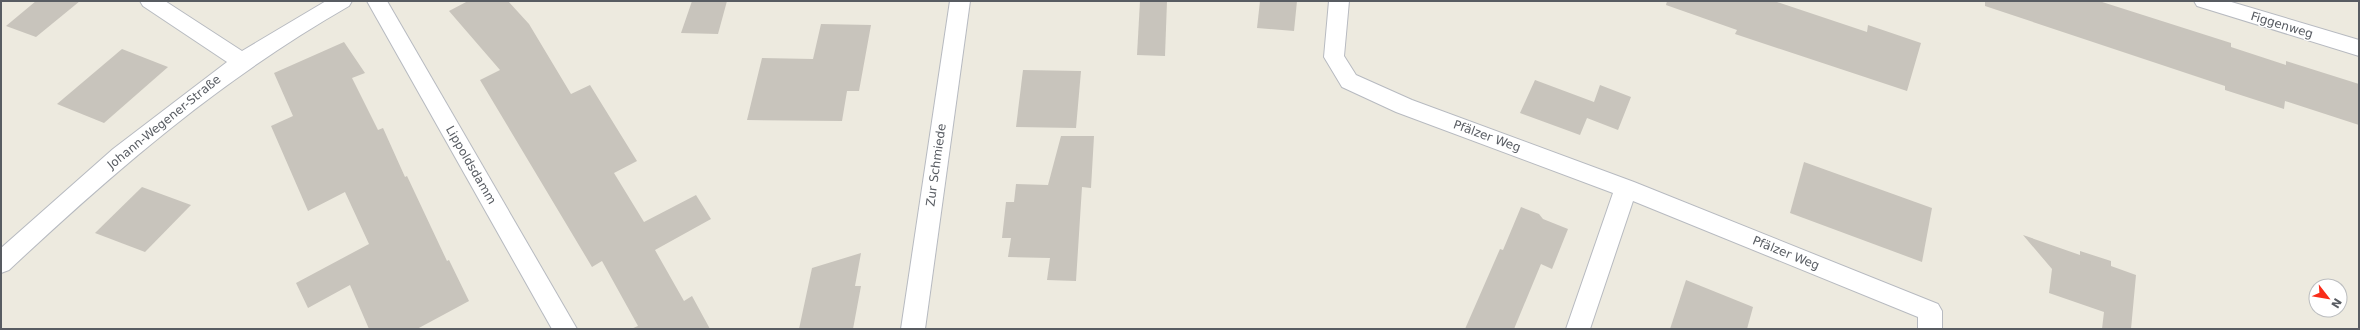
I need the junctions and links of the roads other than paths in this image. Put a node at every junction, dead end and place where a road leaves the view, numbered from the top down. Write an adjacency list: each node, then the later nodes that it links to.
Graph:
1 (150, 1): 8 (street)
2 (342, 1): 8 (street, Johann-Wegener-Straße)
3 (378, 1): 11 (street, Lippoldsdamm)
4 (960, 1): 12 (street, Zur Schmiede)
5 (1339, 1): 9 (street, Pfälzer Weg)
6 (2204, 1): 7 (street, Figgenweg)
7 (2359, 48)
8 (242, 61): 10 (street, Johann-Wegener-Straße)
9 (1626, 188): 13 (street); 14 (street, Pfälzer Weg)
10 (1, 263)
11 (565, 329)
12 (912, 329)
13 (1578, 329)
14 (1930, 329)

